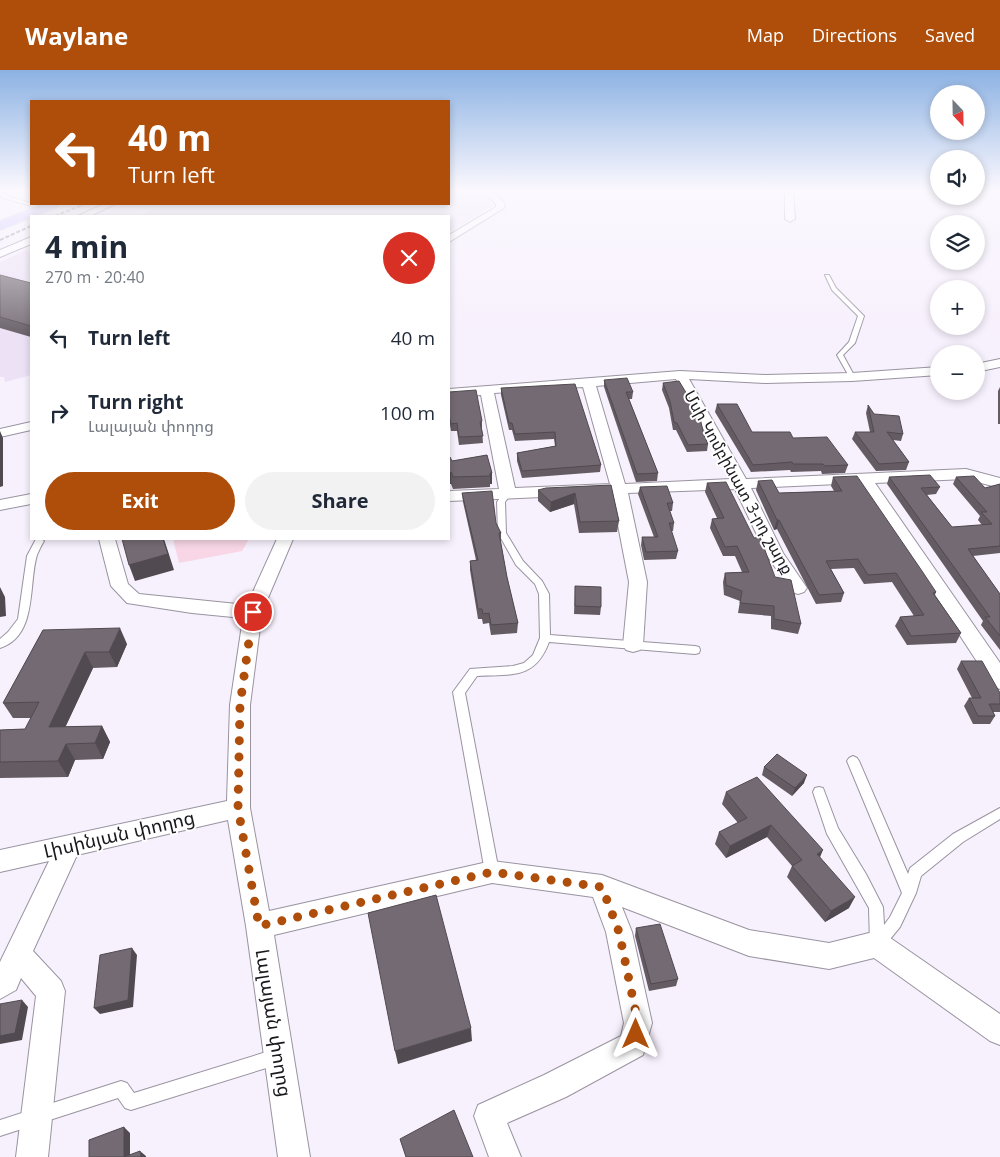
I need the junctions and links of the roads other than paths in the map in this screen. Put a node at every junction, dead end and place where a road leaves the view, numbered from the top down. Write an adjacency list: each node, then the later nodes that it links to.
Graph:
1 (27, 242): 2 (street)
2 (0, 254)
3 (826, 276): 8 (lane)
4 (1000, 363): 5 (street)
5 (985, 366)
6 (930, 372): 8 (street)
7 (680, 375): 8 (street); 9 (street); 16 (street, Մսի Կոմբինատ 3-րդ շարք)
8 (852, 377)
9 (588, 382): 10 (street); 17 (street)
10 (487, 391): 11 (street); 18 (street)
11 (450, 393)
12 (30, 426): 13 (street)
13 (0, 433)
14 (865, 479): 15 (street); 16 (street); 31 (street)
15 (1000, 482)
16 (741, 484): 17 (street); 25 (street, Մսի Կոմբինատ 3-րդ շարք)
17 (618, 490): 18 (street); 29 (street)
18 (508, 493): 19 (street); 27 (lane)
19 (450, 496)
20 (30, 499): 21 (street)
21 (0, 505)
22 (107, 540): 26 (street)
23 (285, 540): 26 (street, Լալայան փողոց)
24 (39, 541): 28 (lane)
25 (798, 588)
26 (253, 612): 34 (street, Լալայան փողոց)
27 (544, 638): 29 (lane); 38 (lane)
28 (0, 644)
29 (633, 645): 30 (lane)
30 (695, 650)
31 (1000, 681)
32 (853, 761): 40 (lane)
33 (819, 792): 42 (lane)
34 (238, 808): 36 (street, Լիսինյան փողոց); 41 (street, Լալայան փողոց)
35 (1000, 814): 40 (lane)
36 (69, 845): 37 (street, Լիսինյան փողոց); 43 (street)
37 (0, 861)
38 (492, 872): 39 (street); 41 (street)
39 (602, 887): 42 (street); 51 (street)
40 (909, 893): 42 (lane)
41 (259, 926): 46 (street, Լալայան փողոց)
42 (877, 944): 45 (street)
43 (18, 954): 44 (street); 47 (street)
44 (0, 985)
45 (1000, 1031)
46 (279, 1056): 47 (lane); 50 (street, Լալայան փողոց)
47 (37, 1116): 48 (lane); 49 (street)
48 (0, 1128)
49 (32, 1157)
50 (294, 1157)
51 (505, 1157)

